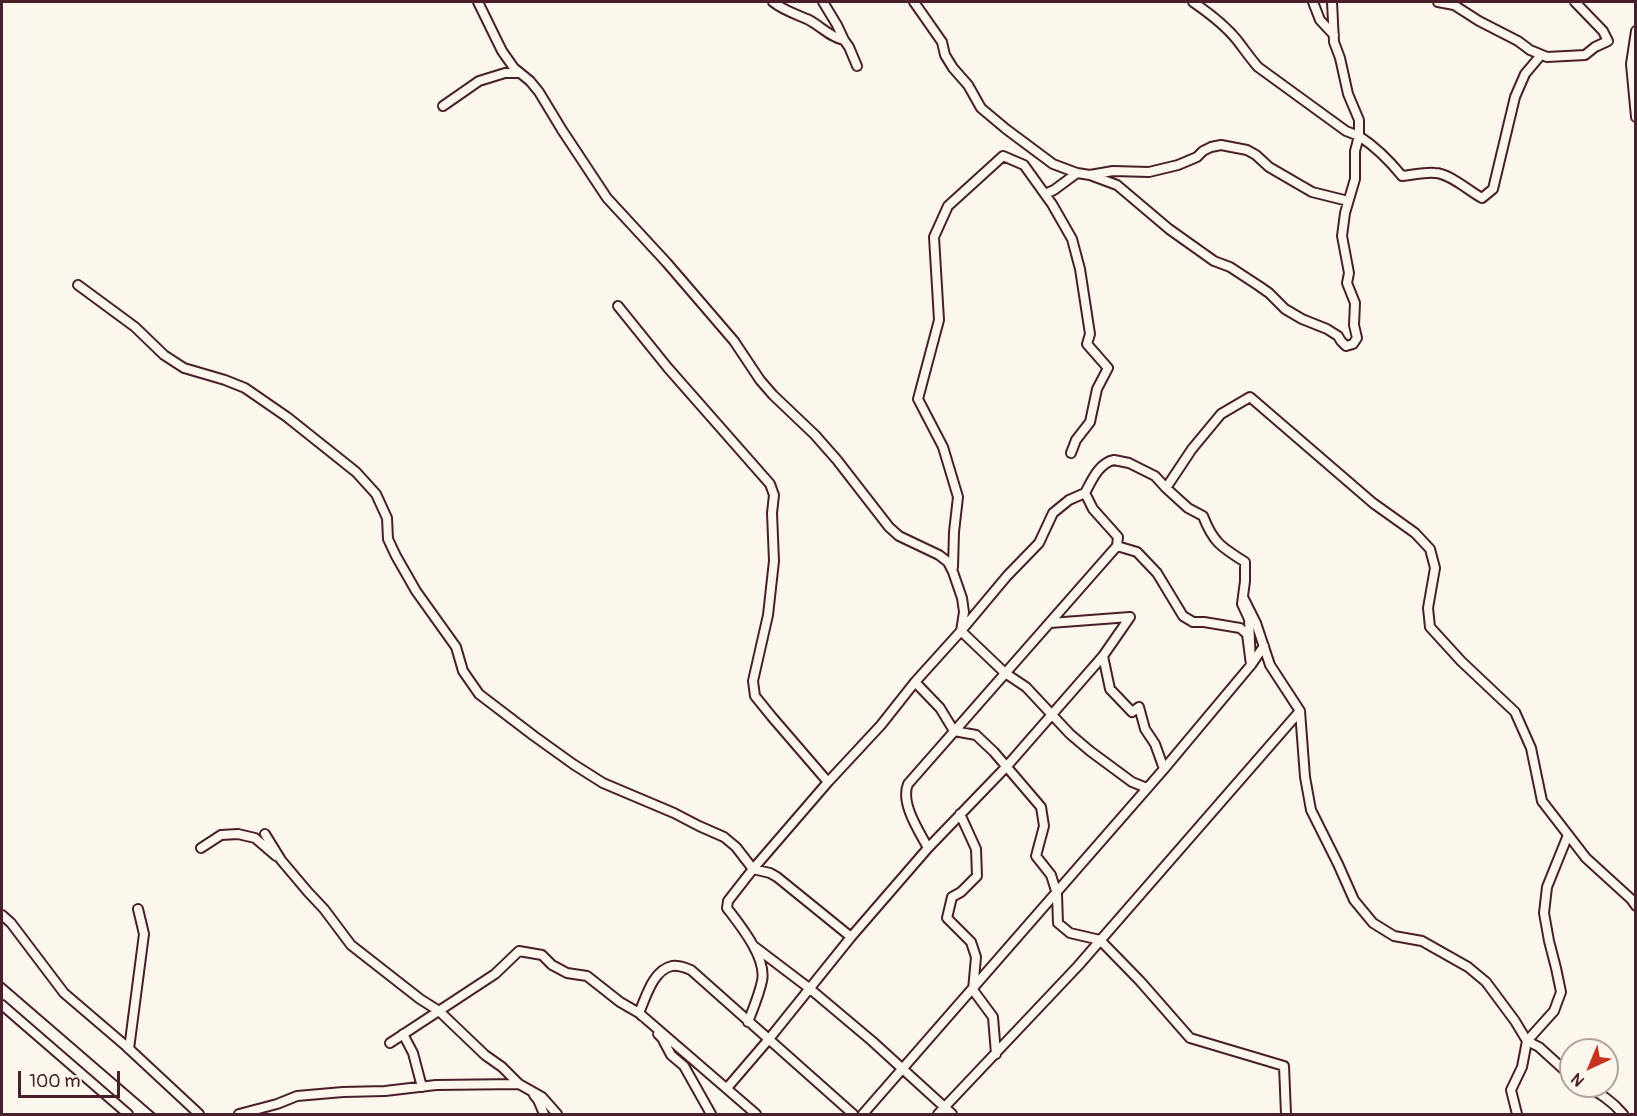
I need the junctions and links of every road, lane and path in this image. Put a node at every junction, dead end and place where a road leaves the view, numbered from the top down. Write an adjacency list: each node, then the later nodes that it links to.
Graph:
1 (478, 2): 15 (street)
2 (773, 2): 12 (street)
3 (823, 2): 12 (street)
4 (914, 2): 19 (street)
5 (1193, 2): 18 (street)
6 (1313, 2): 11 (street)
7 (1332, 2): 11 (street)
8 (1438, 2): 13 (street)
9 (1575, 2): 13 (street)
10 (1635, 31): 17 (street)
11 (1334, 35): 18 (street)
12 (844, 40): 14 (street)
13 (1541, 55): 18 (street)
14 (857, 66)
15 (520, 73): 16 (street); 29 (street)
16 (443, 106)
17 (1635, 117)
18 (1359, 136): 22 (street)
19 (1077, 173): 20 (street); 21 (street)
20 (1090, 175): 22 (street); 22 (street)
21 (1045, 194): 25 (street); 29 (street)
22 (1348, 201)
23 (78, 285): 51 (street)
24 (618, 306): 43 (street)
25 (1071, 453)
26 (1166, 488): 27 (street); 30 (street); 47 (street)
27 (1085, 493): 28 (street); 32 (street)
28 (1117, 546): 31 (street); 35 (street)
29 (953, 572): 32 (street)
30 (1243, 597): 33 (street); 35 (street)
31 (1050, 623): 34 (street); 36 (street)
32 (961, 631): 36 (street); 37 (street)
33 (1264, 646): 35 (street); 38 (street)
34 (1103, 656): 39 (street); 42 (street)
35 (1251, 665): 42 (street)
36 (1005, 673): 39 (street); 40 (street)
37 (915, 682): 40 (street); 43 (street)
38 (1300, 711): 57 (street); 67 (street)
39 (1052, 715): 41 (street); 44 (street)
40 (954, 731): 41 (street); 49 (street)
41 (1007, 766): 45 (street); 52 (street)
42 (1164, 770): 44 (street)
43 (828, 782): 51 (street)
44 (1147, 788): 52 (street)
45 (960, 814): 49 (street); 60 (street)
46 (265, 834): 50 (street)
47 (1568, 835): 53 (street); 67 (street)
48 (201, 848): 50 (street)
49 (928, 848): 56 (street)
50 (281, 860): 62 (street)
51 (753, 869): 56 (street); 58 (street)
52 (1057, 894): 57 (street); 60 (street)
53 (1635, 906)
54 (138, 909): 69 (street)
55 (2, 915): 69 (street)
56 (850, 937): 59 (street)
57 (1100, 940): 70 (street); 90 (street)
58 (754, 946): 59 (street); 64 (street)
59 (809, 988): 66 (street); 72 (street)
60 (973, 990): 70 (street); 72 (street)
61 (2, 1005): 79 (street)
62 (439, 1011): 63 (street); 65 (street); 73 (street)
63 (639, 1013): 64 (street); 75 (street); 84 (street)
64 (748, 1022): 66 (street)
65 (403, 1035): 68 (street); 74 (street)
66 (769, 1039): 75 (street); 86 (street)
67 (1527, 1041): 71 (street); 91 (street)
68 (390, 1043)
69 (129, 1049): 80 (street)
70 (996, 1054): 78 (street)
71 (1559, 1065)
72 (903, 1069): 78 (street); 87 (street)
73 (519, 1084): 74 (street); 76 (street)
74 (422, 1087): 81 (street)
75 (727, 1088): 85 (street)
76 (529, 1090): 82 (street); 83 (street)
77 (1608, 1098): 92 (street)
78 (945, 1107): 88 (street); 89 (street)
79 (128, 1114)
80 (199, 1114)
81 (239, 1114)
82 (543, 1114)
83 (557, 1114)
84 (711, 1114)
85 (756, 1114)
86 (853, 1114)
87 (863, 1114)
88 (939, 1114)
89 (952, 1114)
90 (1286, 1114)
91 (1517, 1114)
92 (1623, 1114)

